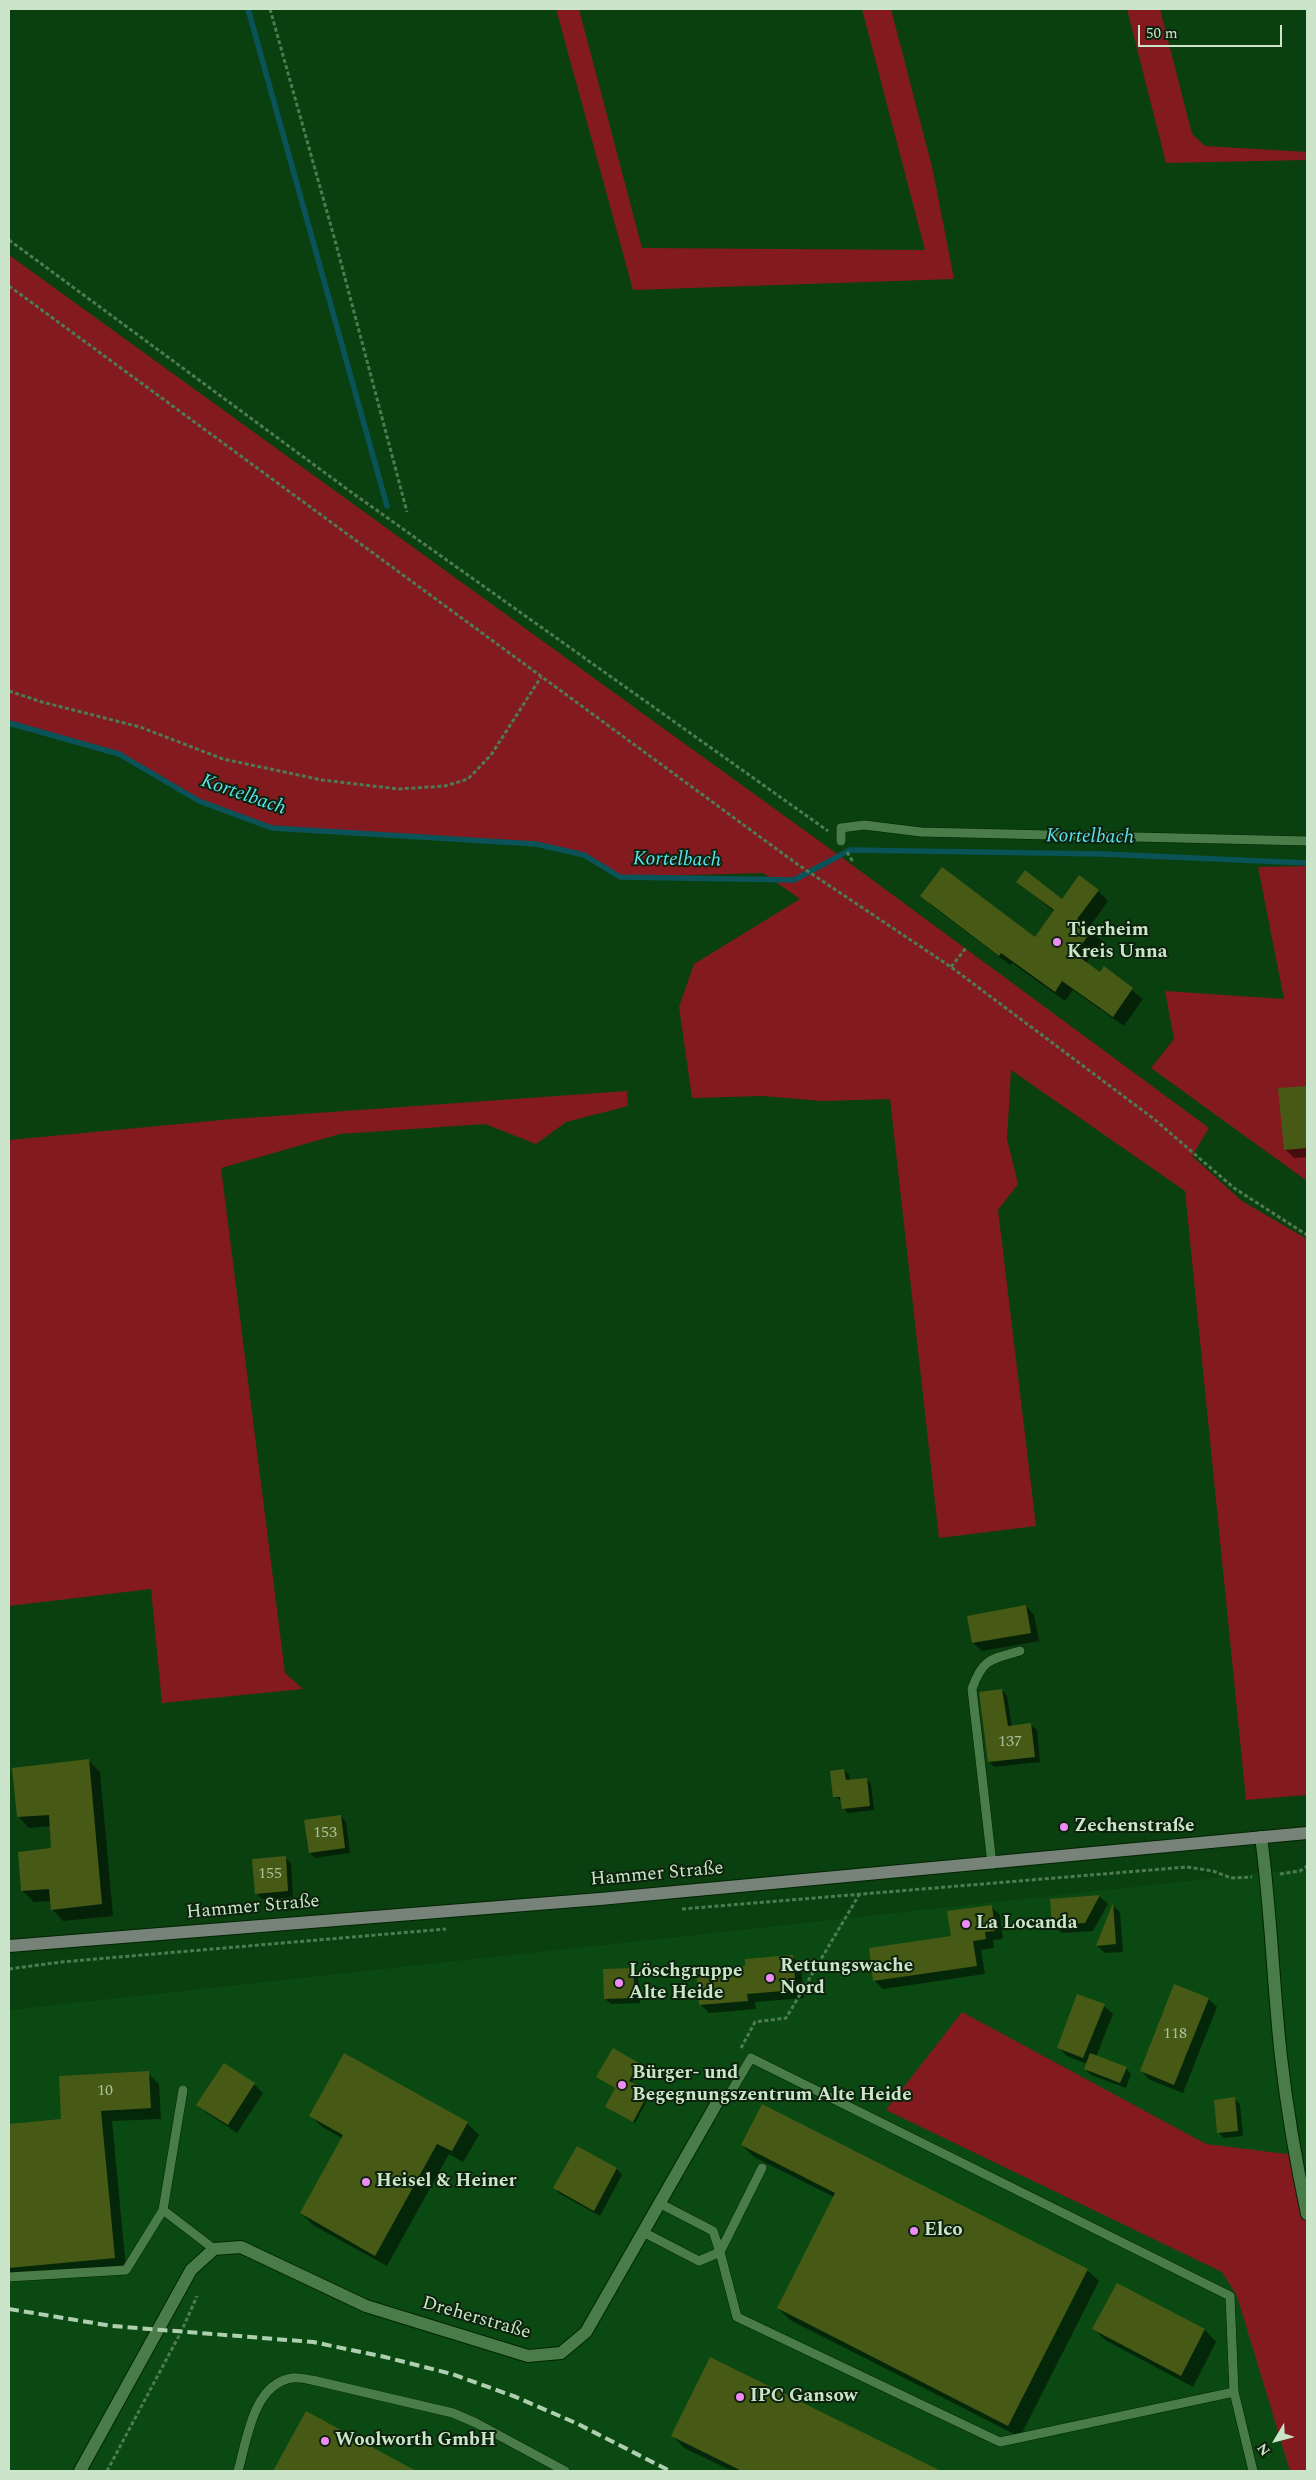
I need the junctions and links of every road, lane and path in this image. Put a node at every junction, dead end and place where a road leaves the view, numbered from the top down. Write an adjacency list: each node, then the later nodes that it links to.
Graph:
1 (270, 9): 4 (path)
2 (9, 240): 8 (path)
3 (9, 286): 5 (path)
4 (406, 512)
5 (542, 676): 6 (path); 10 (path)
6 (9, 691)
7 (1307, 841): 8 (lane)
8 (841, 842)
9 (966, 948): 10 (path)
10 (951, 967): 11 (path)
11 (1307, 1235)
12 (1020, 1651): 15 (lane)
13 (1307, 1833): 14 (main road, Hammer Straße)
14 (1261, 1837): 15 (main road, Hammer Straße); 17 (street)
15 (992, 1864): 21 (main road, Hammer Straße)
16 (1307, 1866): 17 (path)
17 (1266, 1876): 18 (path); 29 (street)
18 (859, 1895): 19 (path); 23 (path)
19 (672, 1910)
20 (456, 1928): 22 (path)
21 (9, 1946)
22 (9, 1969)
23 (736, 2057)
24 (183, 2090): 28 (lane)
25 (718, 2101): 27 (street, Dreherstraße); 35 (lane)
26 (762, 2168): 32 (lane)
27 (659, 2203): 30 (street, Dreherstraße); 32 (lane)
28 (163, 2210): 31 (lane); 33 (lane)
29 (1307, 2214)
30 (643, 2232): 31 (street, Dreherstraße); 32 (lane)
31 (214, 2249): 36 (street)
32 (720, 2252): 35 (lane)
33 (9, 2277)
34 (199, 2291): 37 (path)
35 (1234, 2392): 40 (lane)
36 (80, 2471)
37 (107, 2471)
38 (238, 2471): 39 (lane)
39 (565, 2471)
40 (1254, 2471)

